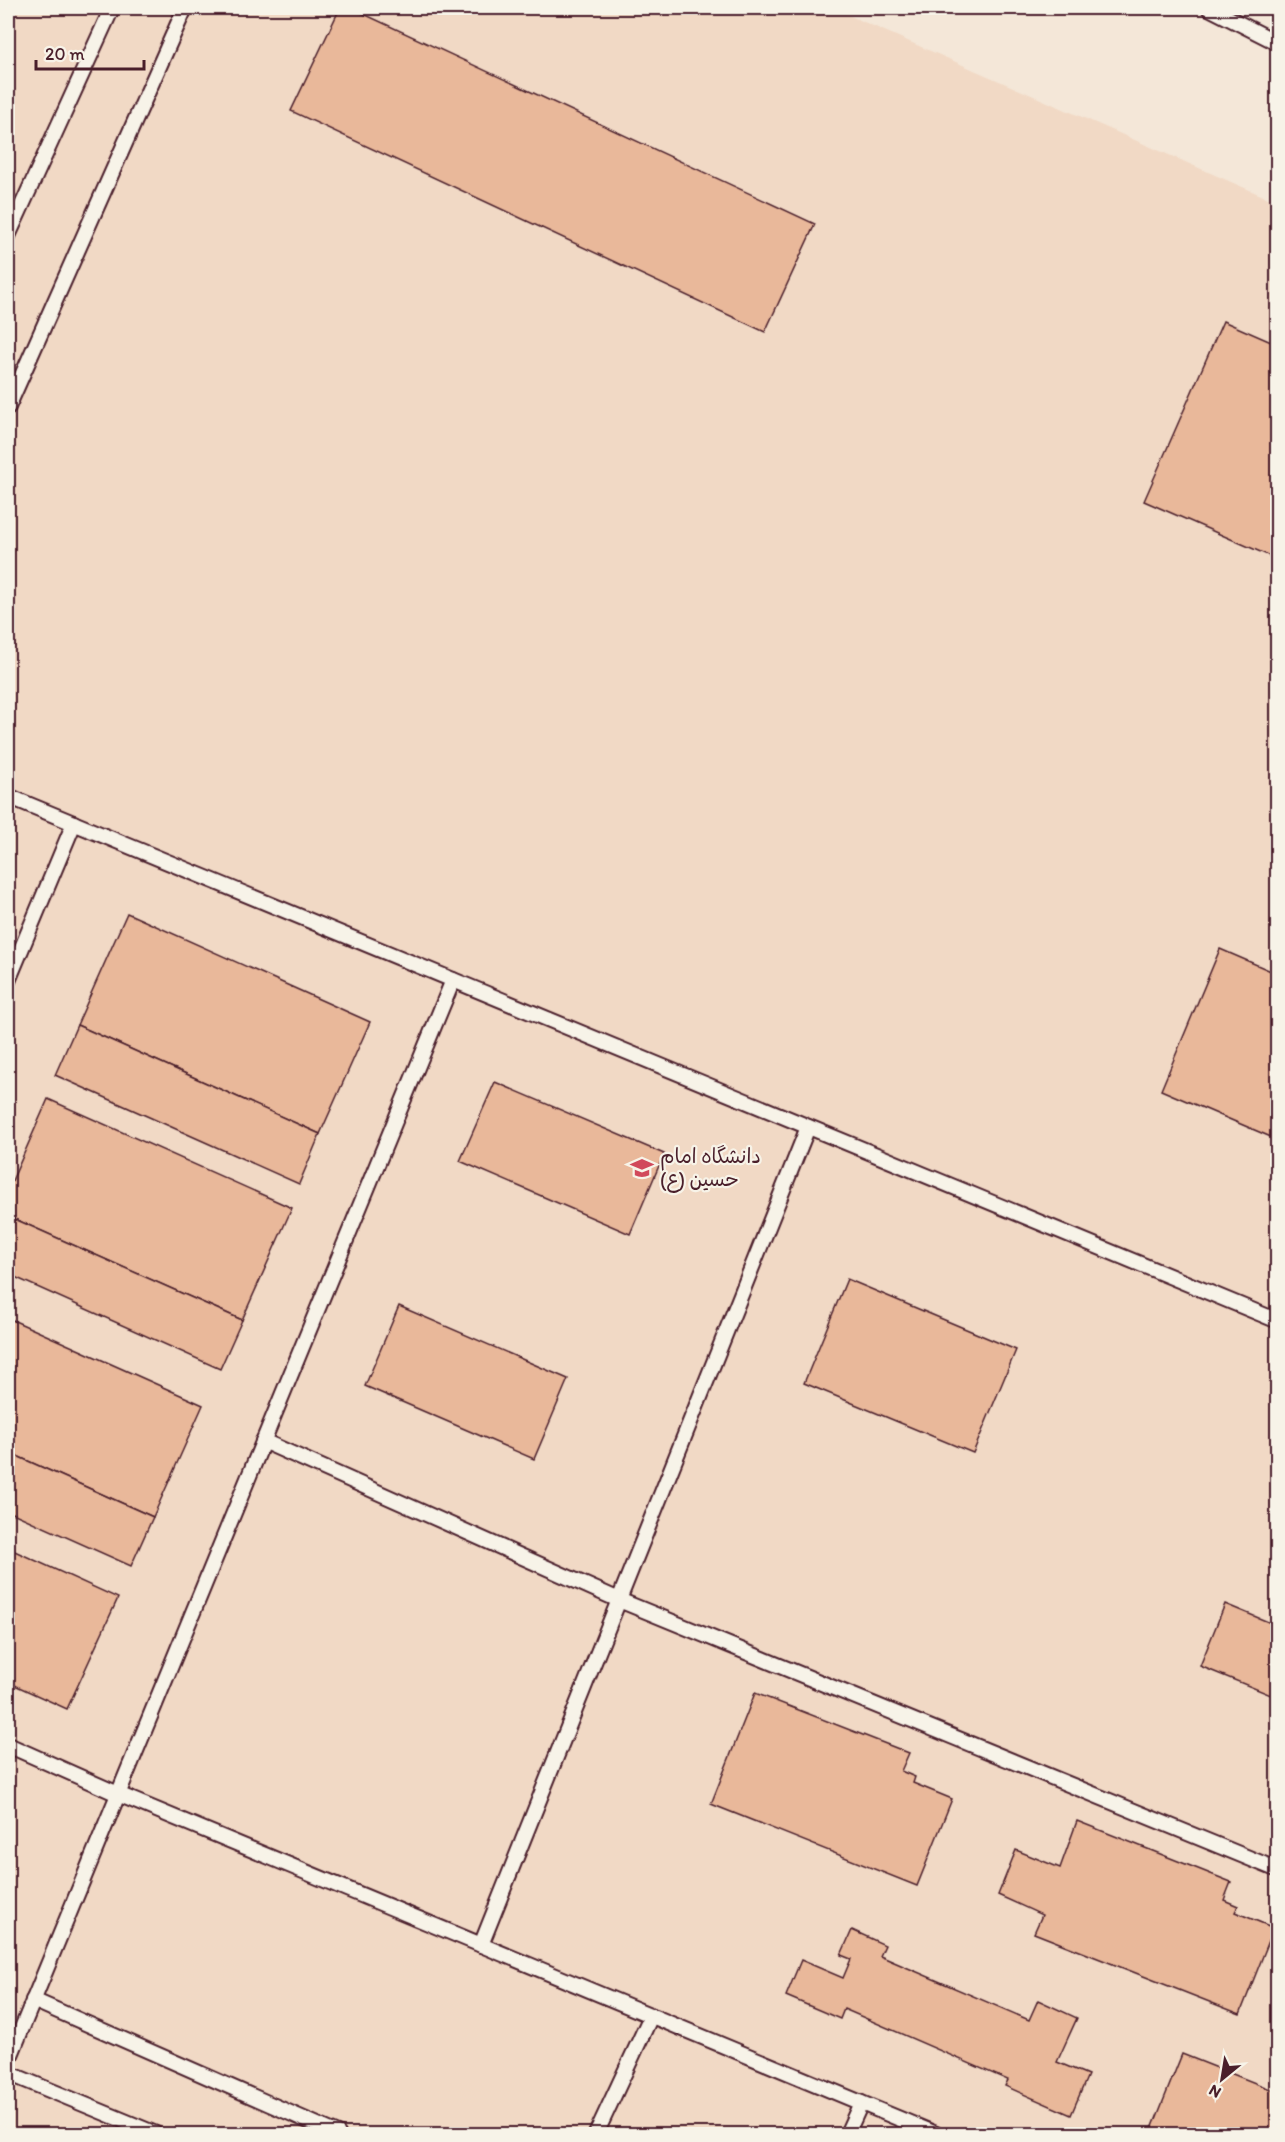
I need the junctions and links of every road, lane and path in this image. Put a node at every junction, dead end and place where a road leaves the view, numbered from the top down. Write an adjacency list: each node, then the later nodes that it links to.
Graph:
1 (112, 8): 5 (lane)
2 (185, 8): 6 (lane)
3 (1209, 8): 4 (lane)
4 (1278, 43)
5 (8, 236)
6 (8, 406)
7 (8, 796): 8 (lane)
8 (74, 823): 9 (lane); 10 (lane)
9 (453, 980): 11 (lane); 13 (lane)
10 (8, 981)
11 (808, 1127): 12 (lane); 14 (lane)
12 (1278, 1321)
13 (263, 1441): 14 (lane); 16 (lane)
14 (619, 1600): 17 (lane); 18 (lane)
15 (8, 1745): 16 (lane)
16 (118, 1794): 18 (lane); 19 (lane)
17 (1278, 1870)
18 (481, 1945): 20 (lane)
19 (33, 2000): 21 (lane); 25 (lane)
20 (651, 2016): 23 (lane); 26 (lane)
21 (8, 2062)
22 (8, 2073): 24 (lane)
23 (861, 2103): 27 (lane); 28 (lane)
24 (156, 2134)
25 (338, 2134)
26 (596, 2134)
27 (847, 2134)
28 (936, 2134)

